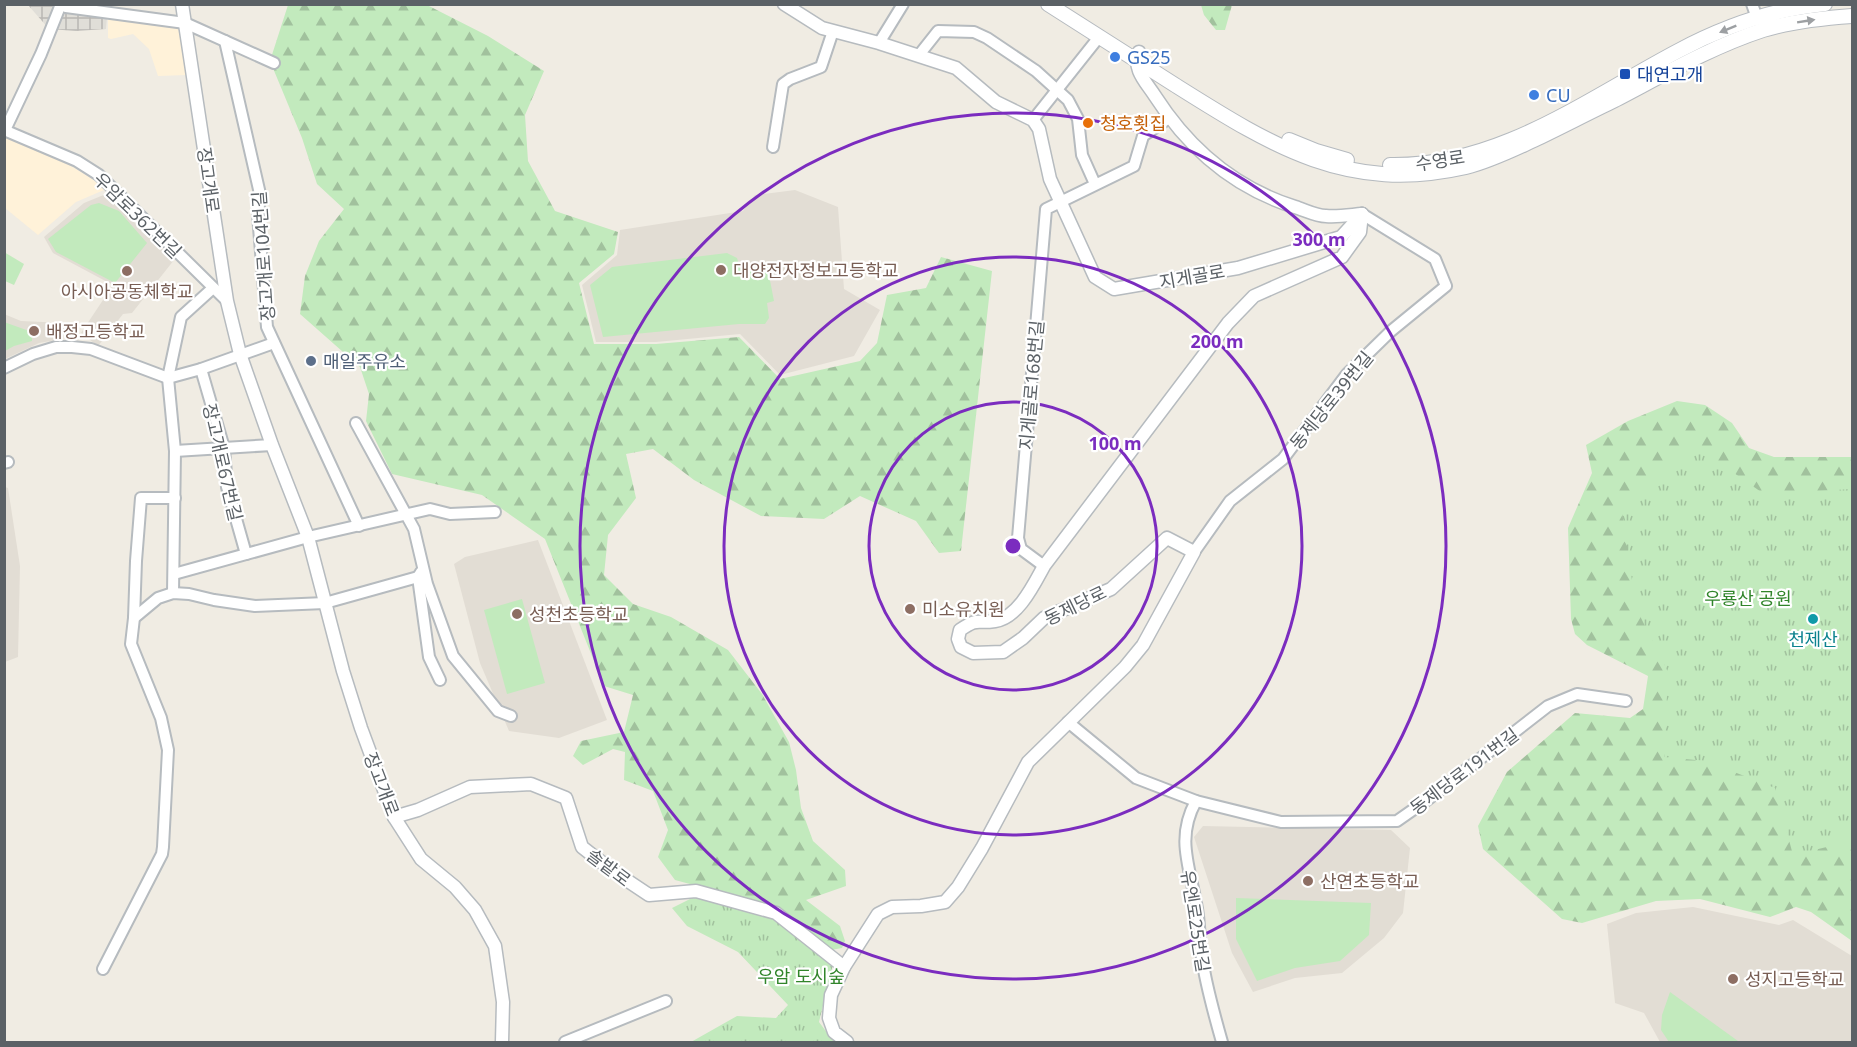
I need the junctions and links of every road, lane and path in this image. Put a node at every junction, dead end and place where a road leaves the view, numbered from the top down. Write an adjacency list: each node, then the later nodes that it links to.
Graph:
1 (62, 4): 11 (street); 22 (street)
2 (182, 4): 11 (street, 장고개로)
3 (784, 4): 12 (street)
4 (903, 4): 15 (street)
5 (1048, 4): 13 (main road, 수영로)
6 (1064, 4): 17 (main road, 수영로)
7 (1752, 4): 10 (street)
8 (1825, 4): 10 (main road, 수영로)
9 (1852, 16): 17 (main road, 수영로, one-way to 9)
10 (1757, 18): 17 (main road, 수영로, one-way to 17)
11 (185, 23): 14 (street); 28 (street, 장고개로)
12 (833, 31): 15 (street); 23 (street)
13 (1099, 37): 17 (main road, 수영로); 19 (street)
14 (225, 41): 18 (street); 29 (street, 장고개로104번길)
15 (879, 43): 16 (street)
16 (919, 55): 19 (street); 21 (street)
17 (1138, 56): 20 (street)
18 (274, 63)
19 (1057, 90): 21 (street); 24 (street)
20 (1169, 118): 24 (street); 26 (street)
21 (1033, 120): 25 (street, 지게골로)
22 (5, 130): 27 (street, 우암로362번길)
23 (773, 147)
24 (1095, 184): 25 (street)
25 (1060, 202): 26 (street, 지게골로); 45 (street, 지게골로168번길)
26 (1362, 214): 43 (street, 동제당로39번길); 45 (street, 동제당로)
27 (213, 288): 28 (street, 우암로362번길); 33 (street)
28 (227, 301): 30 (street, 장고개로)
29 (274, 343): 30 (street); 41 (street, 장고개로104번길)
30 (240, 354): 32 (street); 35 (street, 장고개로)
31 (4, 368): 33 (street)
32 (201, 369): 33 (street); 36 (street, 장고개로67번길)
33 (168, 378): 37 (street)
34 (356, 423): 40 (street)
35 (272, 445): 36 (street); 42 (street, 장고개로)
36 (224, 448): 37 (street); 44 (street, 장고개로67번길)
37 (175, 451): 38 (street)
38 (175, 498): 47 (street); 50 (street)
39 (495, 512): 40 (street)
40 (406, 514): 41 (street); 46 (street)
41 (360, 526): 42 (street)
42 (308, 537): 44 (street); 49 (street, 장고개로)
43 (1194, 552): 45 (street, 동제당로); 54 (street)
44 (246, 554): 47 (street)
45 (1044, 566)
46 (421, 573): 49 (street); 51 (street); 53 (street)
47 (174, 574): 48 (street)
48 (173, 593): 49 (street); 50 (street)
49 (325, 603): 56 (street, 장고개로)
50 (134, 618): 58 (street)
51 (440, 680)
52 (1626, 701): 55 (street, 동제당로191번길)
53 (511, 716)
54 (1068, 722): 55 (street, 동제당로191번길); 57 (street)
55 (1196, 801): 63 (street, 유엔로25번길)
56 (394, 818): 57 (street, 솔밭로); 60 (street, 장고개로)
57 (844, 967): 62 (street)
58 (103, 969)
59 (666, 1001): 61 (street)
60 (502, 1042)
61 (565, 1042)
62 (847, 1042)
63 (1222, 1042)

